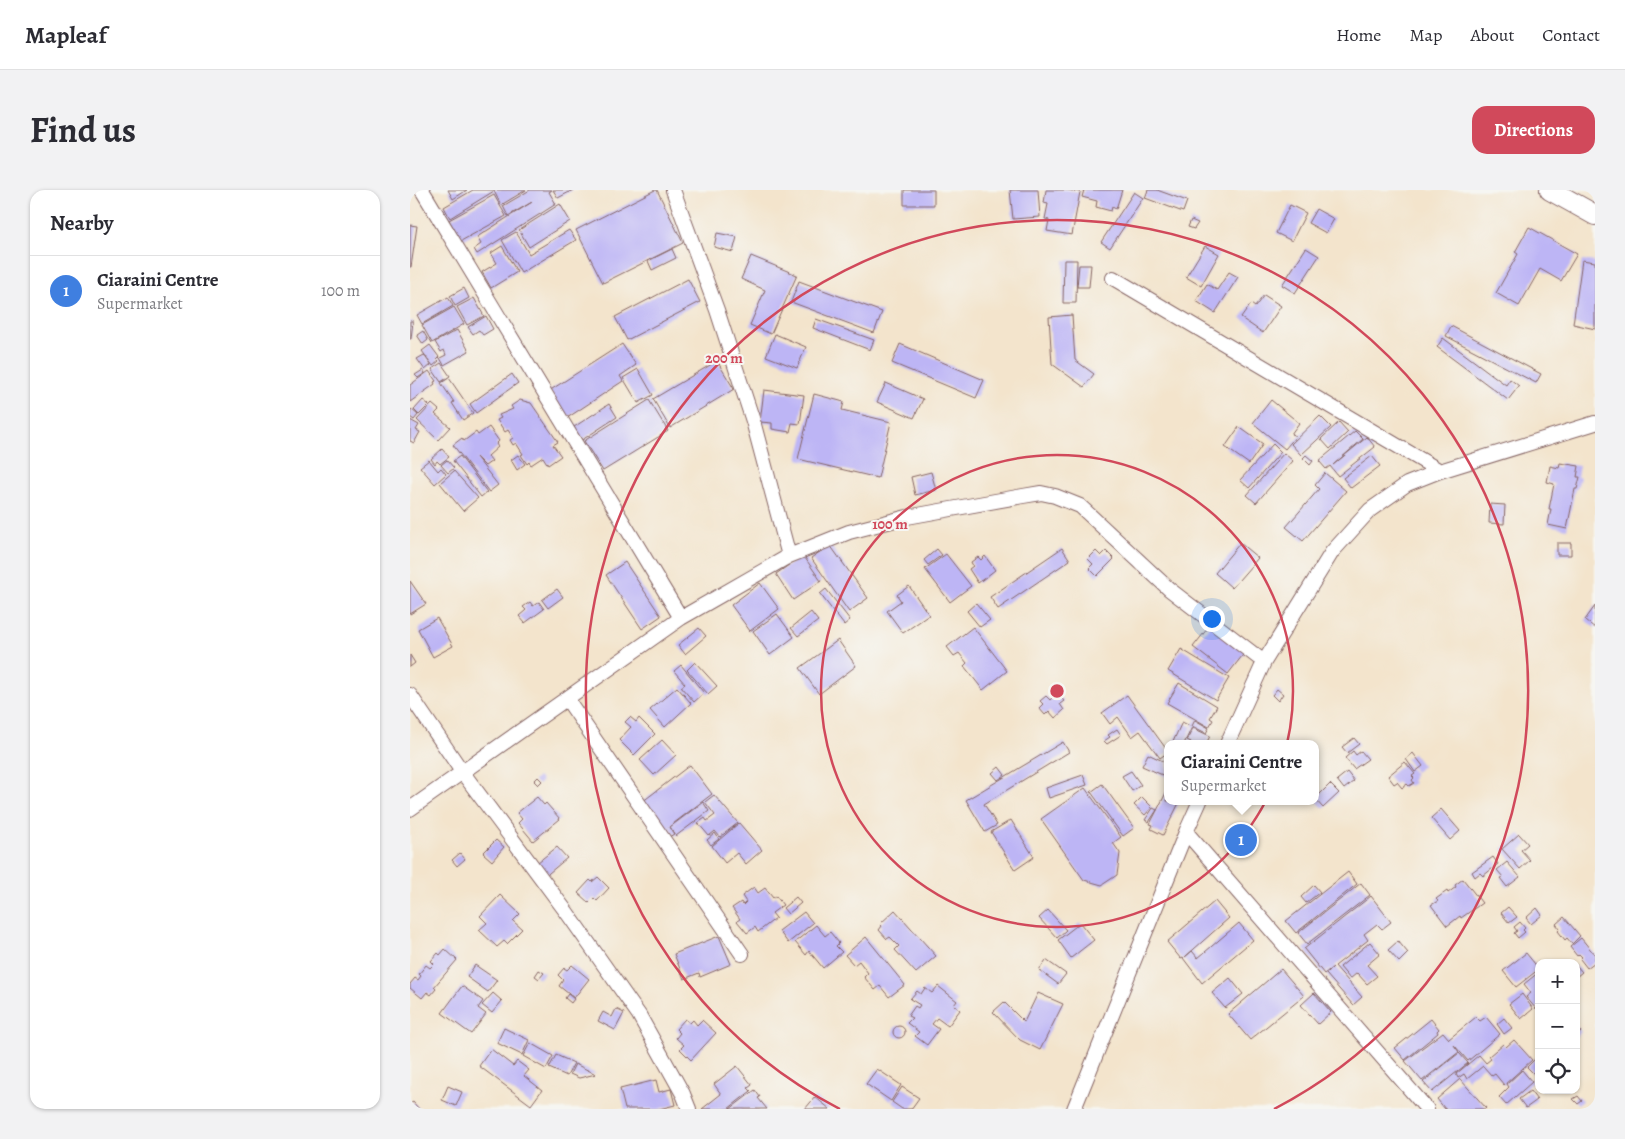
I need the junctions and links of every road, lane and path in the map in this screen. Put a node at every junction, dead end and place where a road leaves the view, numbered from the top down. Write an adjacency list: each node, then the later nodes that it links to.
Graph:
1 (422, 190): 9 (street)
2 (673, 190): 8 (street)
3 (1550, 190): 4 (main road)
4 (1595, 215)
5 (1113, 278): 7 (street)
6 (1595, 423): 7 (street)
7 (1440, 471): 10 (street)
8 (789, 556): 9 (street); 10 (street)
9 (681, 618): 12 (street)
10 (1264, 662): 13 (street)
11 (410, 695): 14 (street)
12 (567, 699): 14 (street); 18 (street)
13 (1229, 740)
14 (463, 773): 16 (street); 19 (street)
15 (1198, 805): 17 (street)
16 (410, 809)
17 (1186, 832): 20 (street); 21 (street)
18 (742, 954)
19 (689, 1109)
20 (1074, 1109)
21 (1427, 1109)

